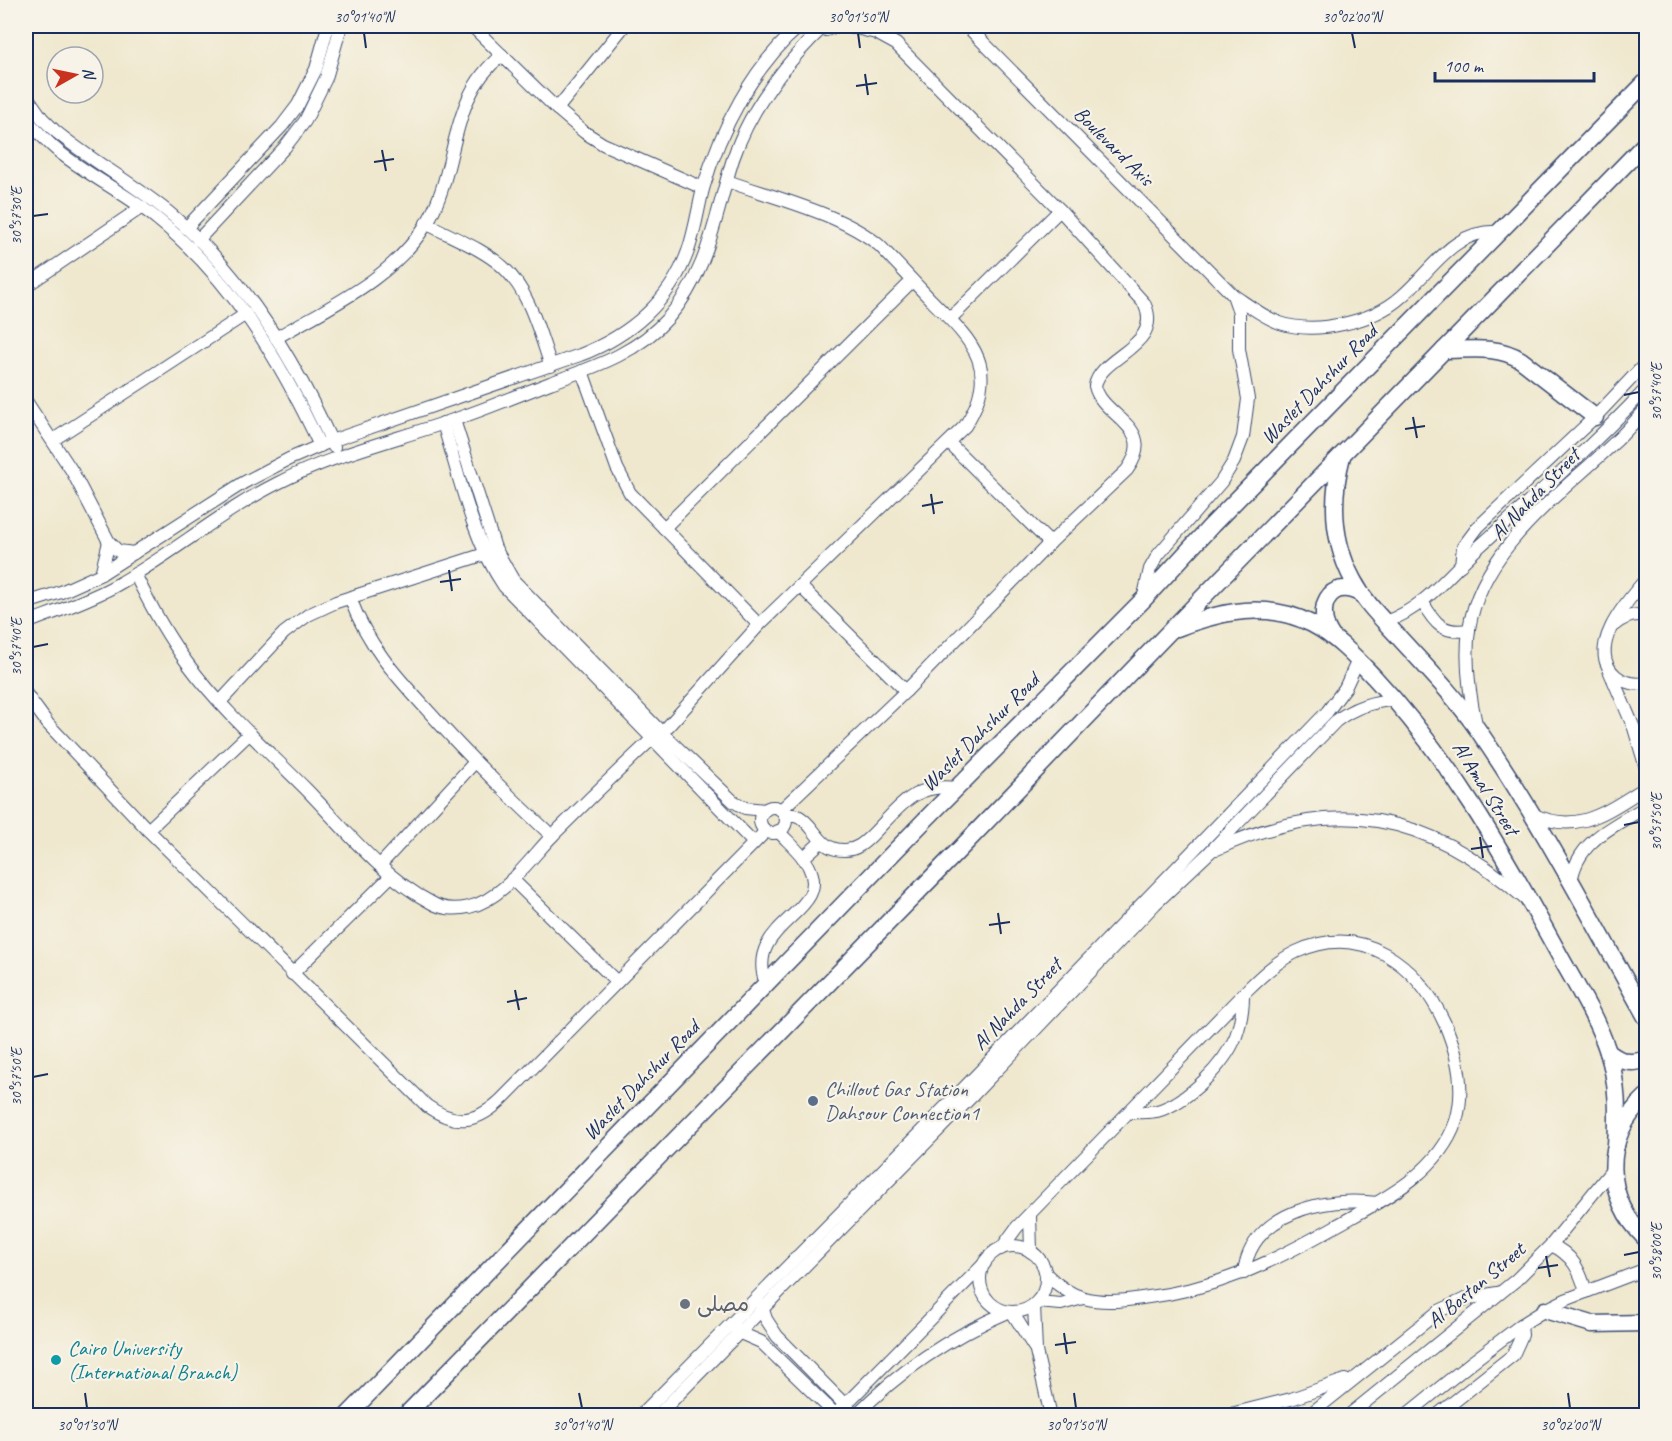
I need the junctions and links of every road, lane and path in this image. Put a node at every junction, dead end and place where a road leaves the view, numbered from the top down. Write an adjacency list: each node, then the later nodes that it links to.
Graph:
1 (328, 26): 21 (street)
2 (341, 26): 23 (street)
3 (472, 26): 10 (street)
4 (624, 26): 13 (street)
5 (800, 26): 17 (street)
6 (837, 26): 9 (street)
7 (848, 26): 19 (street)
8 (967, 26): 26 (street, Boulevard Axis)
9 (818, 27): 16 (street)
10 (502, 55): 13 (street); 20 (street)
11 (1647, 81): 22 (main road, Waslet Dahshur Road)
12 (26, 95): 21 (street)
13 (558, 109): 17 (street)
14 (26, 119): 18 (street)
15 (1647, 143): 30 (main road)
16 (727, 181): 24 (street); 33 (street)
17 (704, 188): 32 (street)
18 (142, 207): 25 (street); 27 (street)
19 (1060, 210): 28 (street); 46 (street)
20 (426, 224): 29 (street); 32 (street)
21 (186, 228): 23 (street)
22 (1500, 232): 26 (street, Boulevard Axis); 56 (main road, Waslet Dahshur Road)
23 (198, 240): 29 (street)
24 (912, 281): 28 (street); 44 (street)
25 (26, 286)
26 (1233, 295): 56 (street)
27 (246, 314): 39 (street); 40 (street)
28 (950, 319): 41 (street)
29 (276, 338): 40 (street)
30 (1444, 351): 37 (main road); 42 (main road)
31 (1647, 363): 37 (street)
32 (551, 366): 40 (street)
33 (582, 371): 38 (street); 44 (street)
34 (1647, 389): 49 (street, Al Nahda Street)
35 (26, 401): 39 (street)
36 (1647, 409): 64 (street, Al Nahda Street)
37 (1595, 417): 49 (street)
38 (448, 421): 43 (street); 48 (street); 76 (street)
39 (53, 440): 45 (street)
40 (326, 443): 43 (street); 47 (street)
41 (949, 443): 46 (street); 53 (street)
42 (1342, 454): 54 (main road, Al Amal Street); 65 (main road)
43 (338, 457): 51 (street)
44 (664, 528): 62 (street)
45 (109, 542): 47 (street); 50 (street)
46 (1050, 543): 70 (street)
47 (134, 553): 50 (street)
48 (485, 554): 55 (street); 76 (street)
49 (1461, 565): 58 (street, Al Nahda Street)
50 (101, 574): 57 (street)
51 (135, 574): 61 (street); 73 (street)
52 (1647, 579): 63 (street)
53 (801, 586): 62 (street); 70 (street)
54 (1361, 594): 60 (main road, Al Amal Street); 66 (main road)
55 (350, 598): 73 (street); 77 (street)
56 (1143, 600): 80 (main road, Waslet Dahshur Road)
57 (26, 603)
58 (1423, 603): 60 (street, Al Nahda Street); 64 (street)
59 (1647, 616): 63 (street)
60 (1385, 622): 74 (main road, Al Amal Street)
61 (26, 623)
62 (759, 625): 76 (street)
63 (1613, 626): 68 (street)
64 (1469, 630): 74 (street, Al Nahda Street)
65 (1170, 631): 66 (main road, Al Amal Street); 134 (main road)
66 (1331, 635): 67 (main road, Al Amal Street)
67 (1358, 660): 72 (main road, Al Amal Street); 96 (street, Al Nahda Street)
68 (1608, 666): 69 (street); 78 (street)
69 (1647, 683)
70 (906, 691): 83 (street)
71 (26, 694): 85 (street)
72 (1395, 700): 90 (street, Al Nahda Street); 97 (main road, Al Amal Street)
73 (220, 702): 75 (street)
74 (1476, 728): 84 (main road, Al Amal Street)
75 (250, 733): 85 (street); 92 (street)
76 (657, 736): 82 (street); 87 (street); 89 (street)
77 (474, 763): 87 (street); 92 (street)
78 (1647, 768)
79 (1646, 787): 84 (street)
80 (956, 788): 88 (street); 100 (main road, Waslet Dahshur Road)
81 (1647, 807): 95 (street)
82 (765, 810): 83 (street); 86 (street)
83 (782, 813): 86 (street); 88 (street)
84 (1532, 814): 95 (main road, Al Amal Street)
85 (148, 830): 98 (street)
86 (772, 831): 89 (street); 91 (street)
87 (552, 836): 94 (street)
88 (821, 842): 91 (street)
89 (754, 843): 99 (street)
90 (1210, 852): 96 (street, Al Nahda Street); 97 (street)
91 (803, 858): 100 (street)
92 (380, 865): 93 (street)
93 (391, 876): 94 (street); 98 (street)
94 (512, 879): 99 (street)
95 (1571, 883): 102 (main road, Al Amal Street)
96 (1151, 900): 123 (street, Al Nahda Street); 128 (street, Al Nahda Street)
97 (1532, 905): 103 (main road, Al Amal Street)
98 (292, 974): 99 (street)
99 (617, 982)
100 (766, 984): 133 (main road, Waslet Dahshur Road)
101 (1243, 995): 106 (street); 106 (street); 109 (street)
102 (1647, 1017)
103 (1608, 1052): 104 (main road); 107 (main road, Al Amal Street)
104 (1647, 1059)
105 (1647, 1097): 107 (main road)
106 (1130, 1112): 110 (street)
107 (1616, 1146): 108 (main road)
108 (1613, 1169): 111 (main road); 112 (street, Al Bostan Street)
109 (1377, 1203): 117 (street); 117 (street)
110 (1030, 1215): 113 (street); 114 (street)
111 (1647, 1239)
112 (1551, 1245): 119 (street, Al Bostan Street); 120 (street)
113 (1001, 1249): 114 (street); 115 (street)
114 (1031, 1251): 118 (street)
115 (985, 1263): 125 (street); 131 (street)
116 (1647, 1269): 120 (street)
117 (1244, 1273): 121 (street)
118 (1046, 1274): 121 (street); 122 (street)
119 (1501, 1292): 130 (street); 140 (street, Al Bostan Street)
120 (1586, 1292): 124 (street)
121 (1083, 1298): 122 (street)
122 (1036, 1303): 125 (street); 129 (street)
123 (762, 1306): 128 (street, Al Nahda Street); 131 (street)
124 (1545, 1310): 126 (main road); 127 (street)
125 (1010, 1312): 129 (street); 132 (street)
126 (1647, 1323)
127 (1521, 1325): 141 (street); 142 (street)
128 (734, 1328): 131 (street); 135 (street, Al Nahda Street); 136 (street, Al Nahda Street)
129 (1036, 1351): 137 (street)
130 (1357, 1375): 138 (street); 139 (street)
131 (838, 1413): 132 (street)
132 (855, 1415)
133 (347, 1416)
134 (405, 1416)
135 (640, 1416)
136 (657, 1416)
137 (1051, 1416)
138 (1223, 1416)
139 (1308, 1416)
140 (1348, 1416)
141 (1405, 1416)
142 (1436, 1416)

